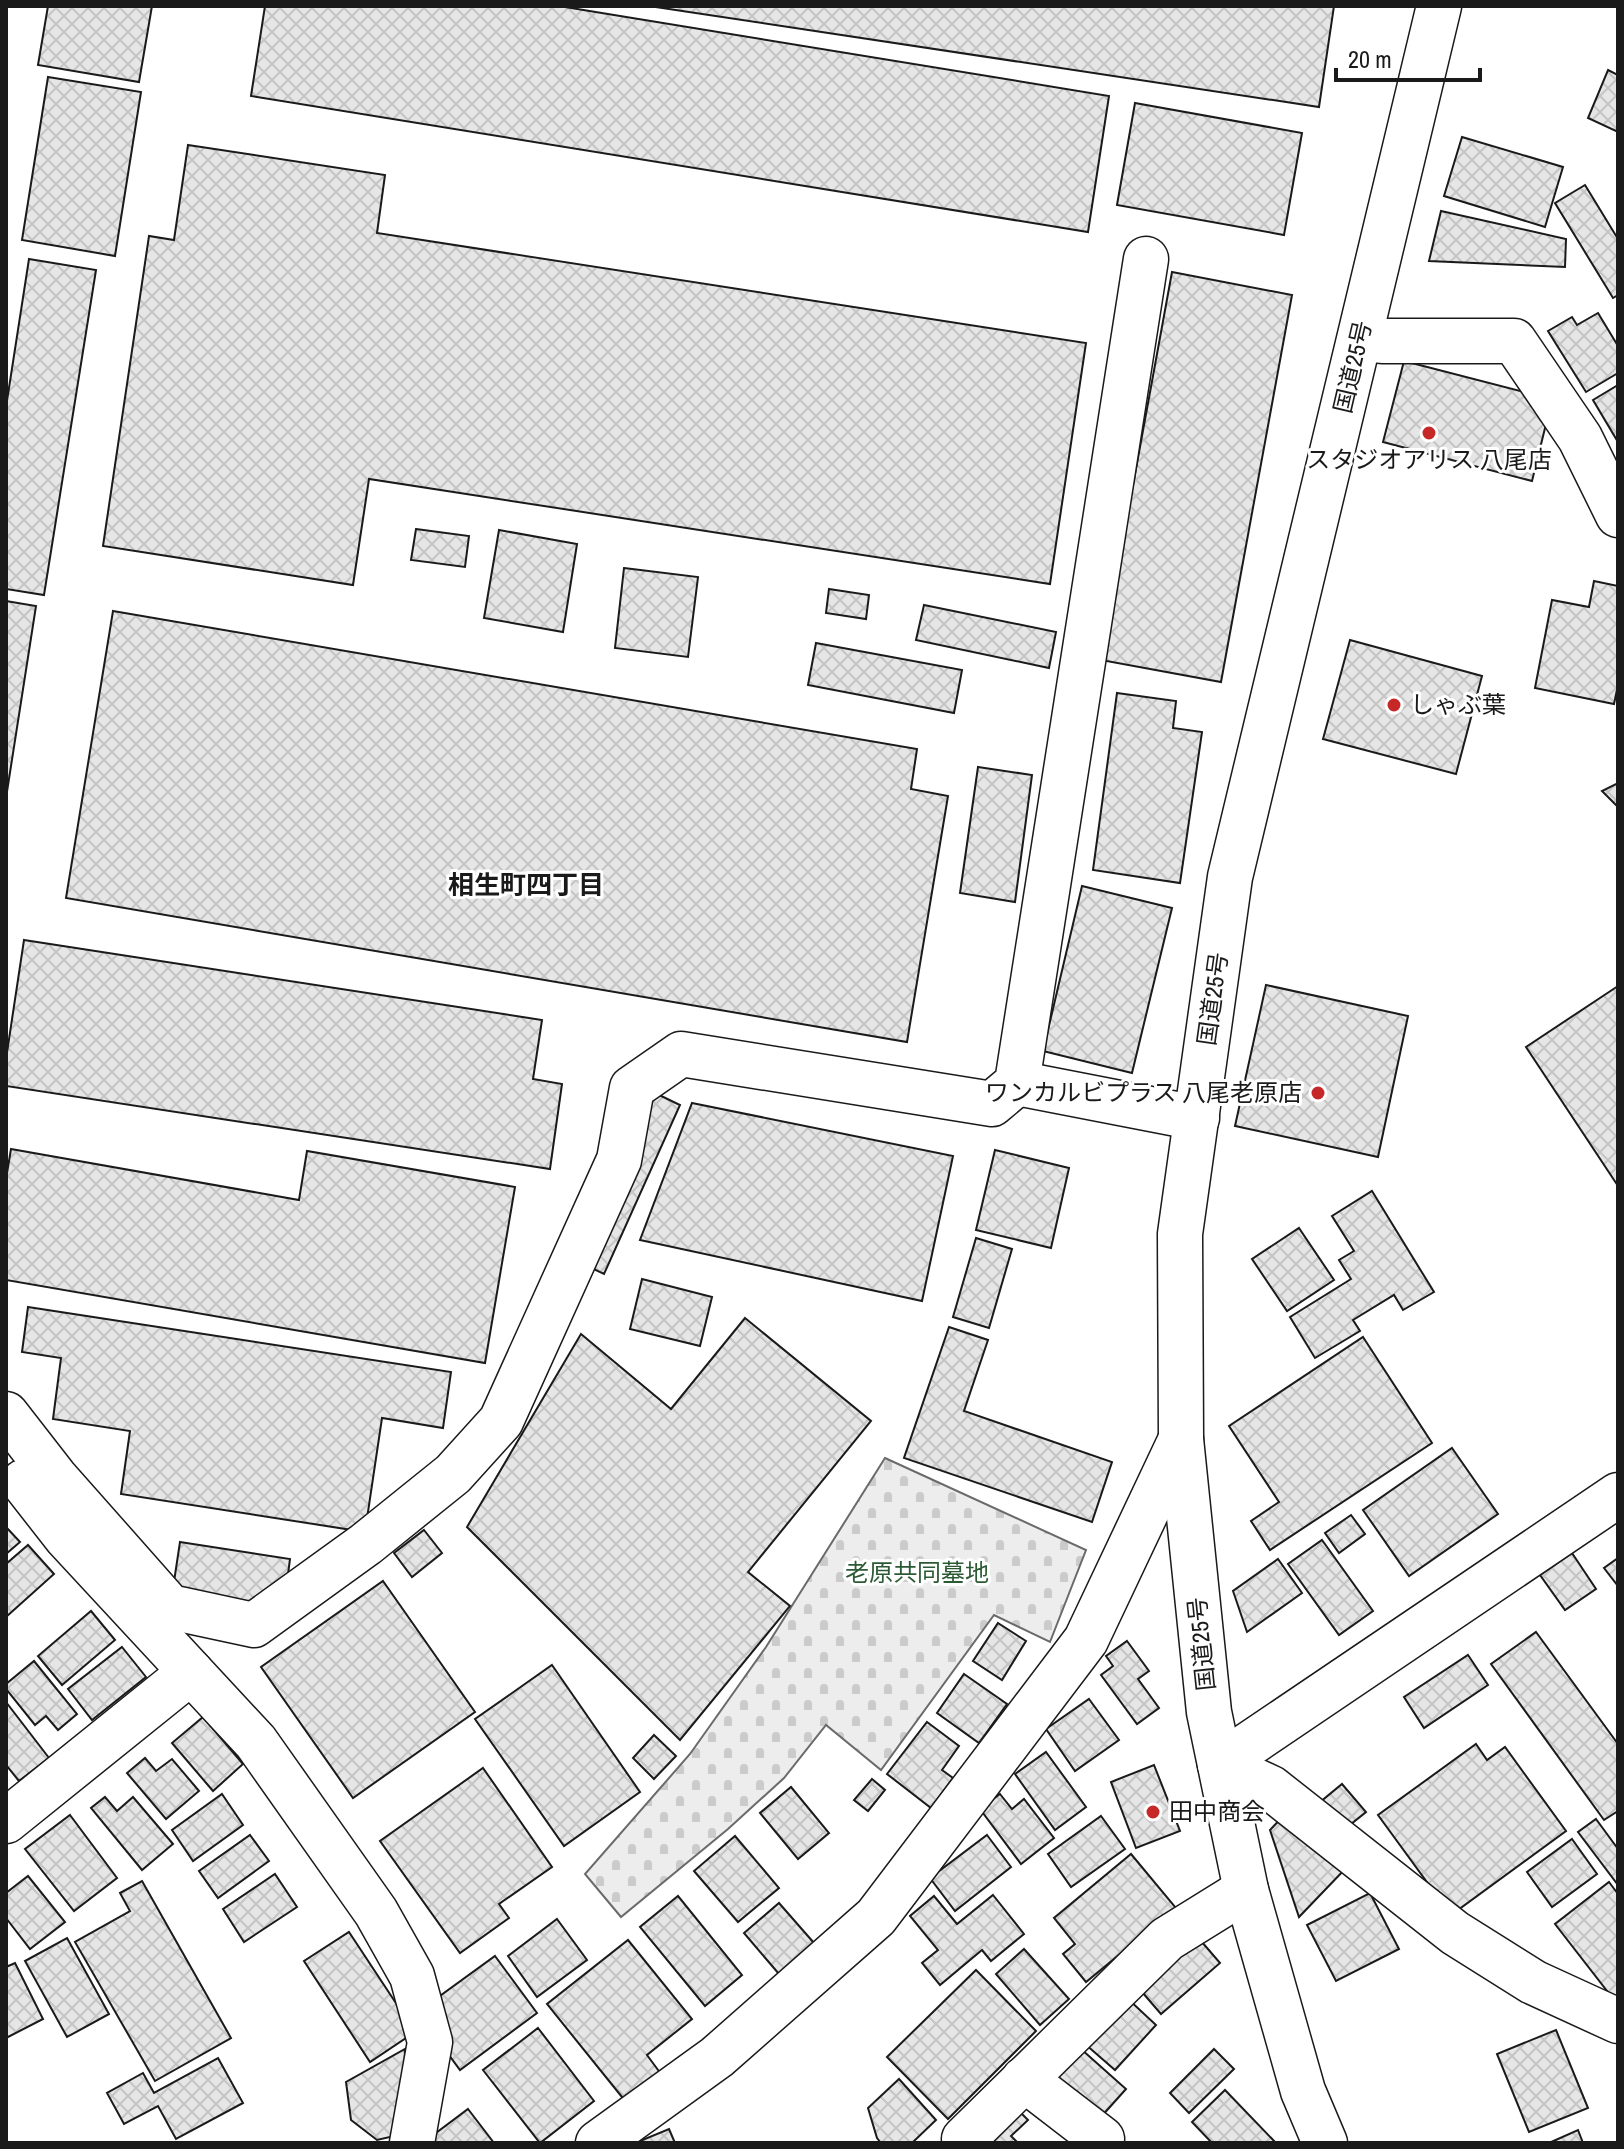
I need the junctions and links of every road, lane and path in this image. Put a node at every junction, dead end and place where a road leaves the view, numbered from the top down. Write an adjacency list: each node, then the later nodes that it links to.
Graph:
1 (1439, 6): 3 (main road, 国道25号)
2 (1146, 259): 5 (main road)
3 (1360, 339): 4 (main road); 6 (main road, 国道25号)
4 (1618, 515)
5 (1017, 1083): 6 (main road); 7 (main road)
6 (1197, 1118): 8 (main road, 国道25号)
7 (6, 1414)
8 (1181, 1439): 12 (main road, 国道25号); 20 (main road)
9 (7, 1464): 11 (main road)
10 (1618, 1495): 12 (main road)
11 (191, 1672): 13 (main road); 19 (main road)
12 (1220, 1764): 14 (main road, 国道25号); 15 (main road)
13 (6, 1821)
14 (1246, 1890): 16 (main road); 21 (main road, 国道25号)
15 (1618, 2021)
16 (1024, 2079): 17 (main road); 18 (main road)
17 (964, 2139)
18 (1102, 2139)
19 (412, 2143)
20 (598, 2143)
21 (1325, 2143)

